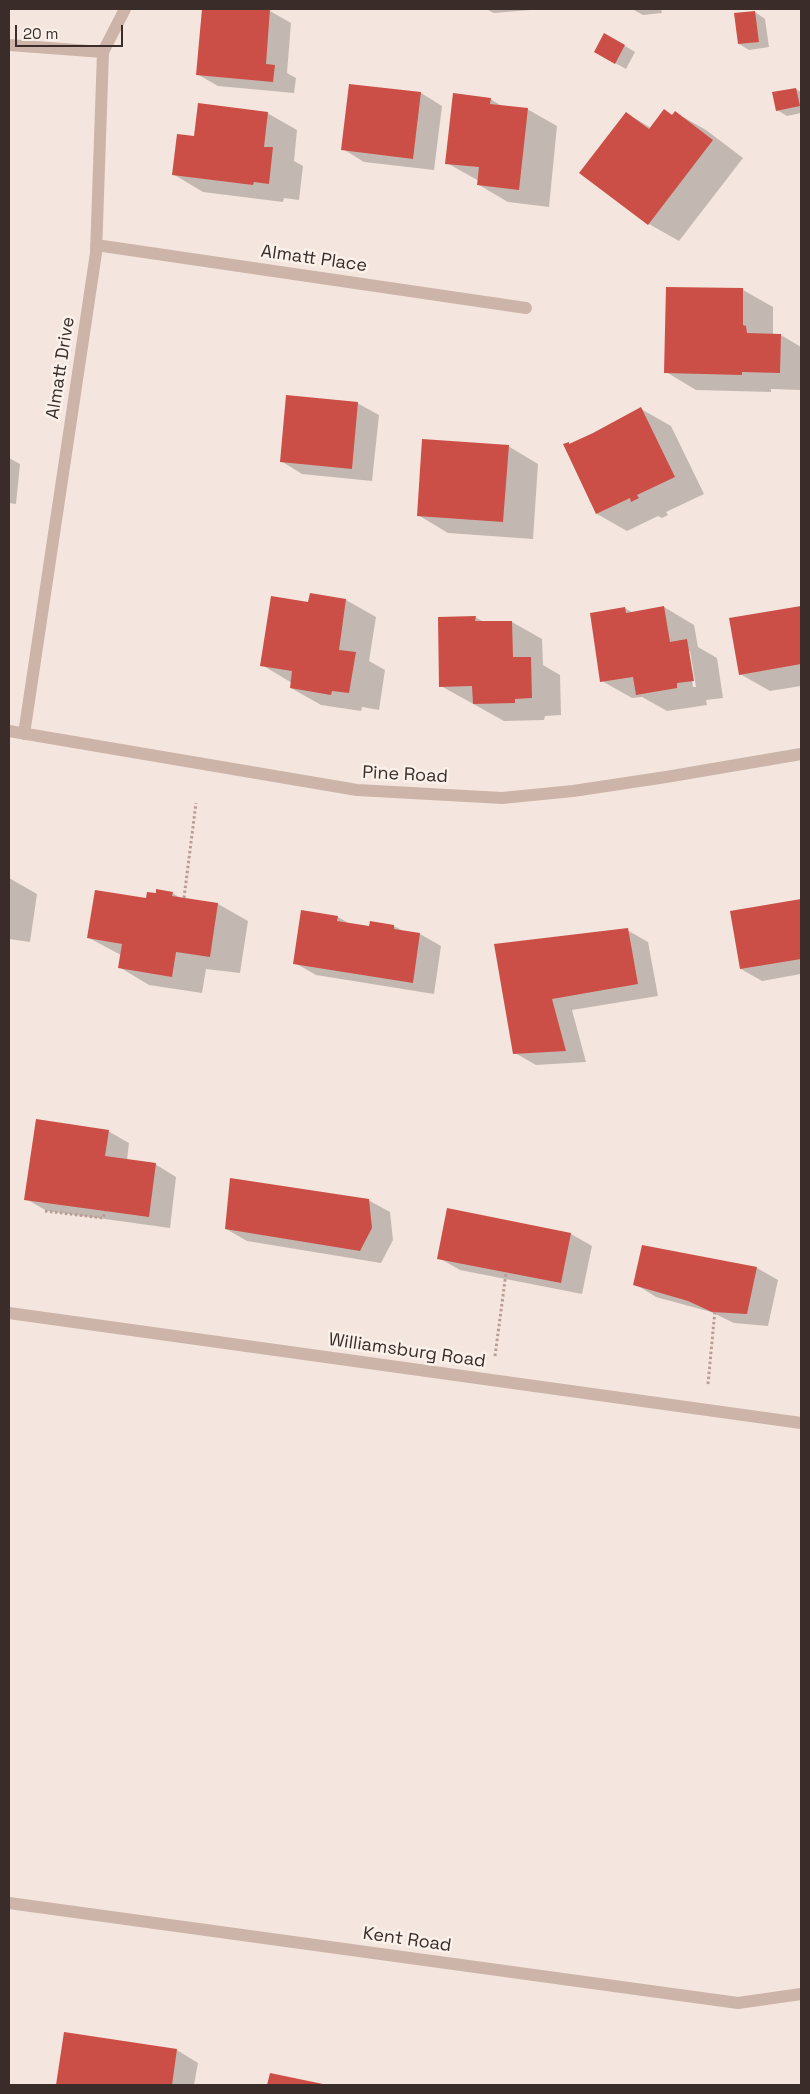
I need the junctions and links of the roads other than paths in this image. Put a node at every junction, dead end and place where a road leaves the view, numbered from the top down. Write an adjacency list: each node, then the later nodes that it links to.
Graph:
1 (125, 9): 3 (street, Almatt Drive)
2 (9, 45): 3 (street)
3 (104, 52): 4 (street, Almatt Drive)
4 (96, 245): 5 (street, Almatt Place); 7 (street, Almatt Drive)
5 (526, 308)
6 (9, 732): 7 (street, Pine Road)
7 (24, 734): 8 (street, Pine Road)
8 (801, 754)
9 (9, 1313): 10 (street, Williamsburg Road)
10 (801, 1423)
11 (9, 1903): 12 (street, Kent Road)
12 (801, 1994)

